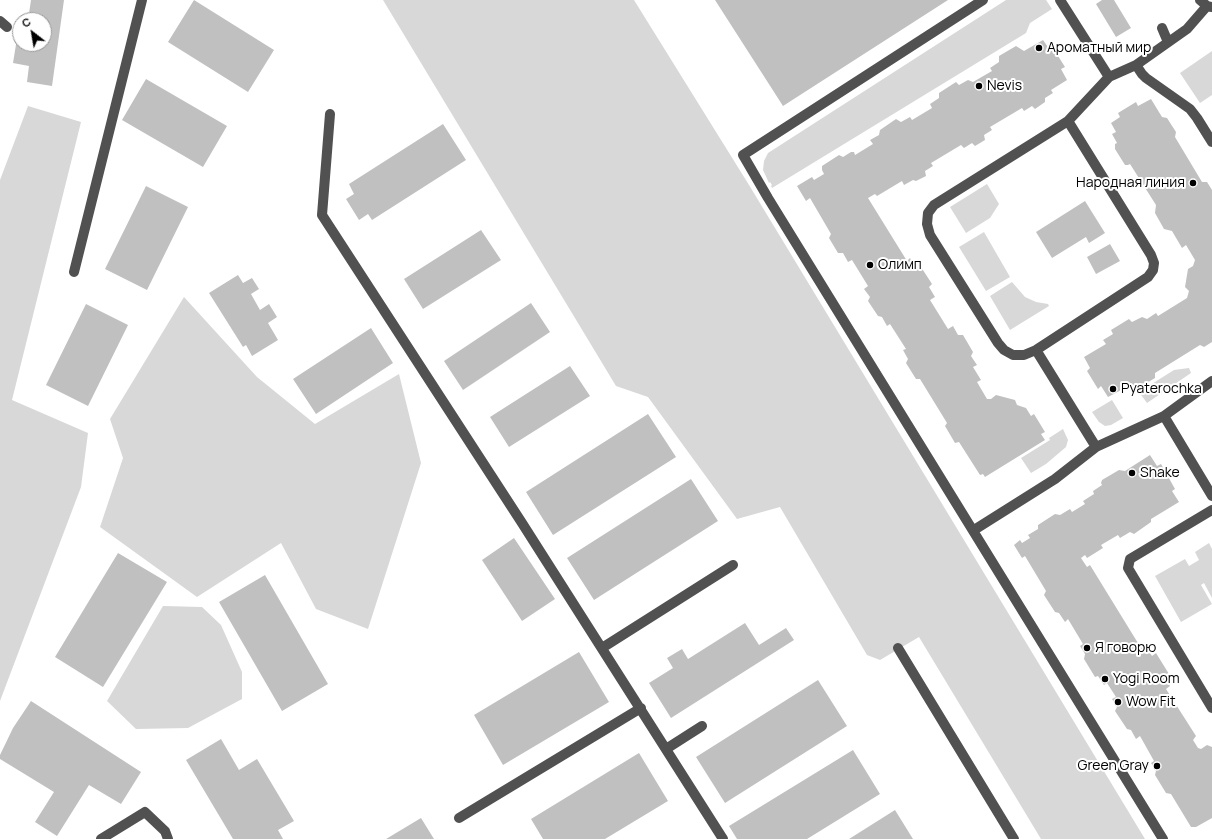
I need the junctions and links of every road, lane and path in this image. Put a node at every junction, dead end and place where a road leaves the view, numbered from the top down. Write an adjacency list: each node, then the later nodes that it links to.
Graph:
1 (142, 0): 12 (lane)
2 (983, 0): 19 (lane)
3 (1060, 0): 8 (lane)
4 (1206, 4): 6 (lane)
5 (1162, 28): 6 (lane)
6 (1168, 42): 7 (lane)
7 (1136, 64): 8 (lane); 11 (lane)
8 (1109, 77): 10 (lane)
9 (330, 114): 21 (lane)
10 (1068, 121): 13 (lane); 13 (lane)
11 (1212, 142)
12 (74, 272)
13 (1036, 350): 16 (lane)
14 (1212, 381): 15 (lane)
15 (1164, 416): 16 (lane); 17 (lane)
16 (1096, 448): 19 (lane)
17 (1212, 496)
18 (1212, 510): 24 (lane)
19 (974, 530): 32 (lane)
20 (733, 565): 21 (lane)
21 (602, 648): 23 (lane)
22 (898, 648): 31 (lane)
23 (641, 708): 26 (lane); 27 (lane)
24 (1212, 708)
25 (702, 726): 26 (lane)
26 (666, 749): 30 (lane)
27 (459, 818)
28 (101, 839): 29 (lane)
29 (168, 839)
30 (723, 839)
31 (1014, 839)
32 (1163, 839)

